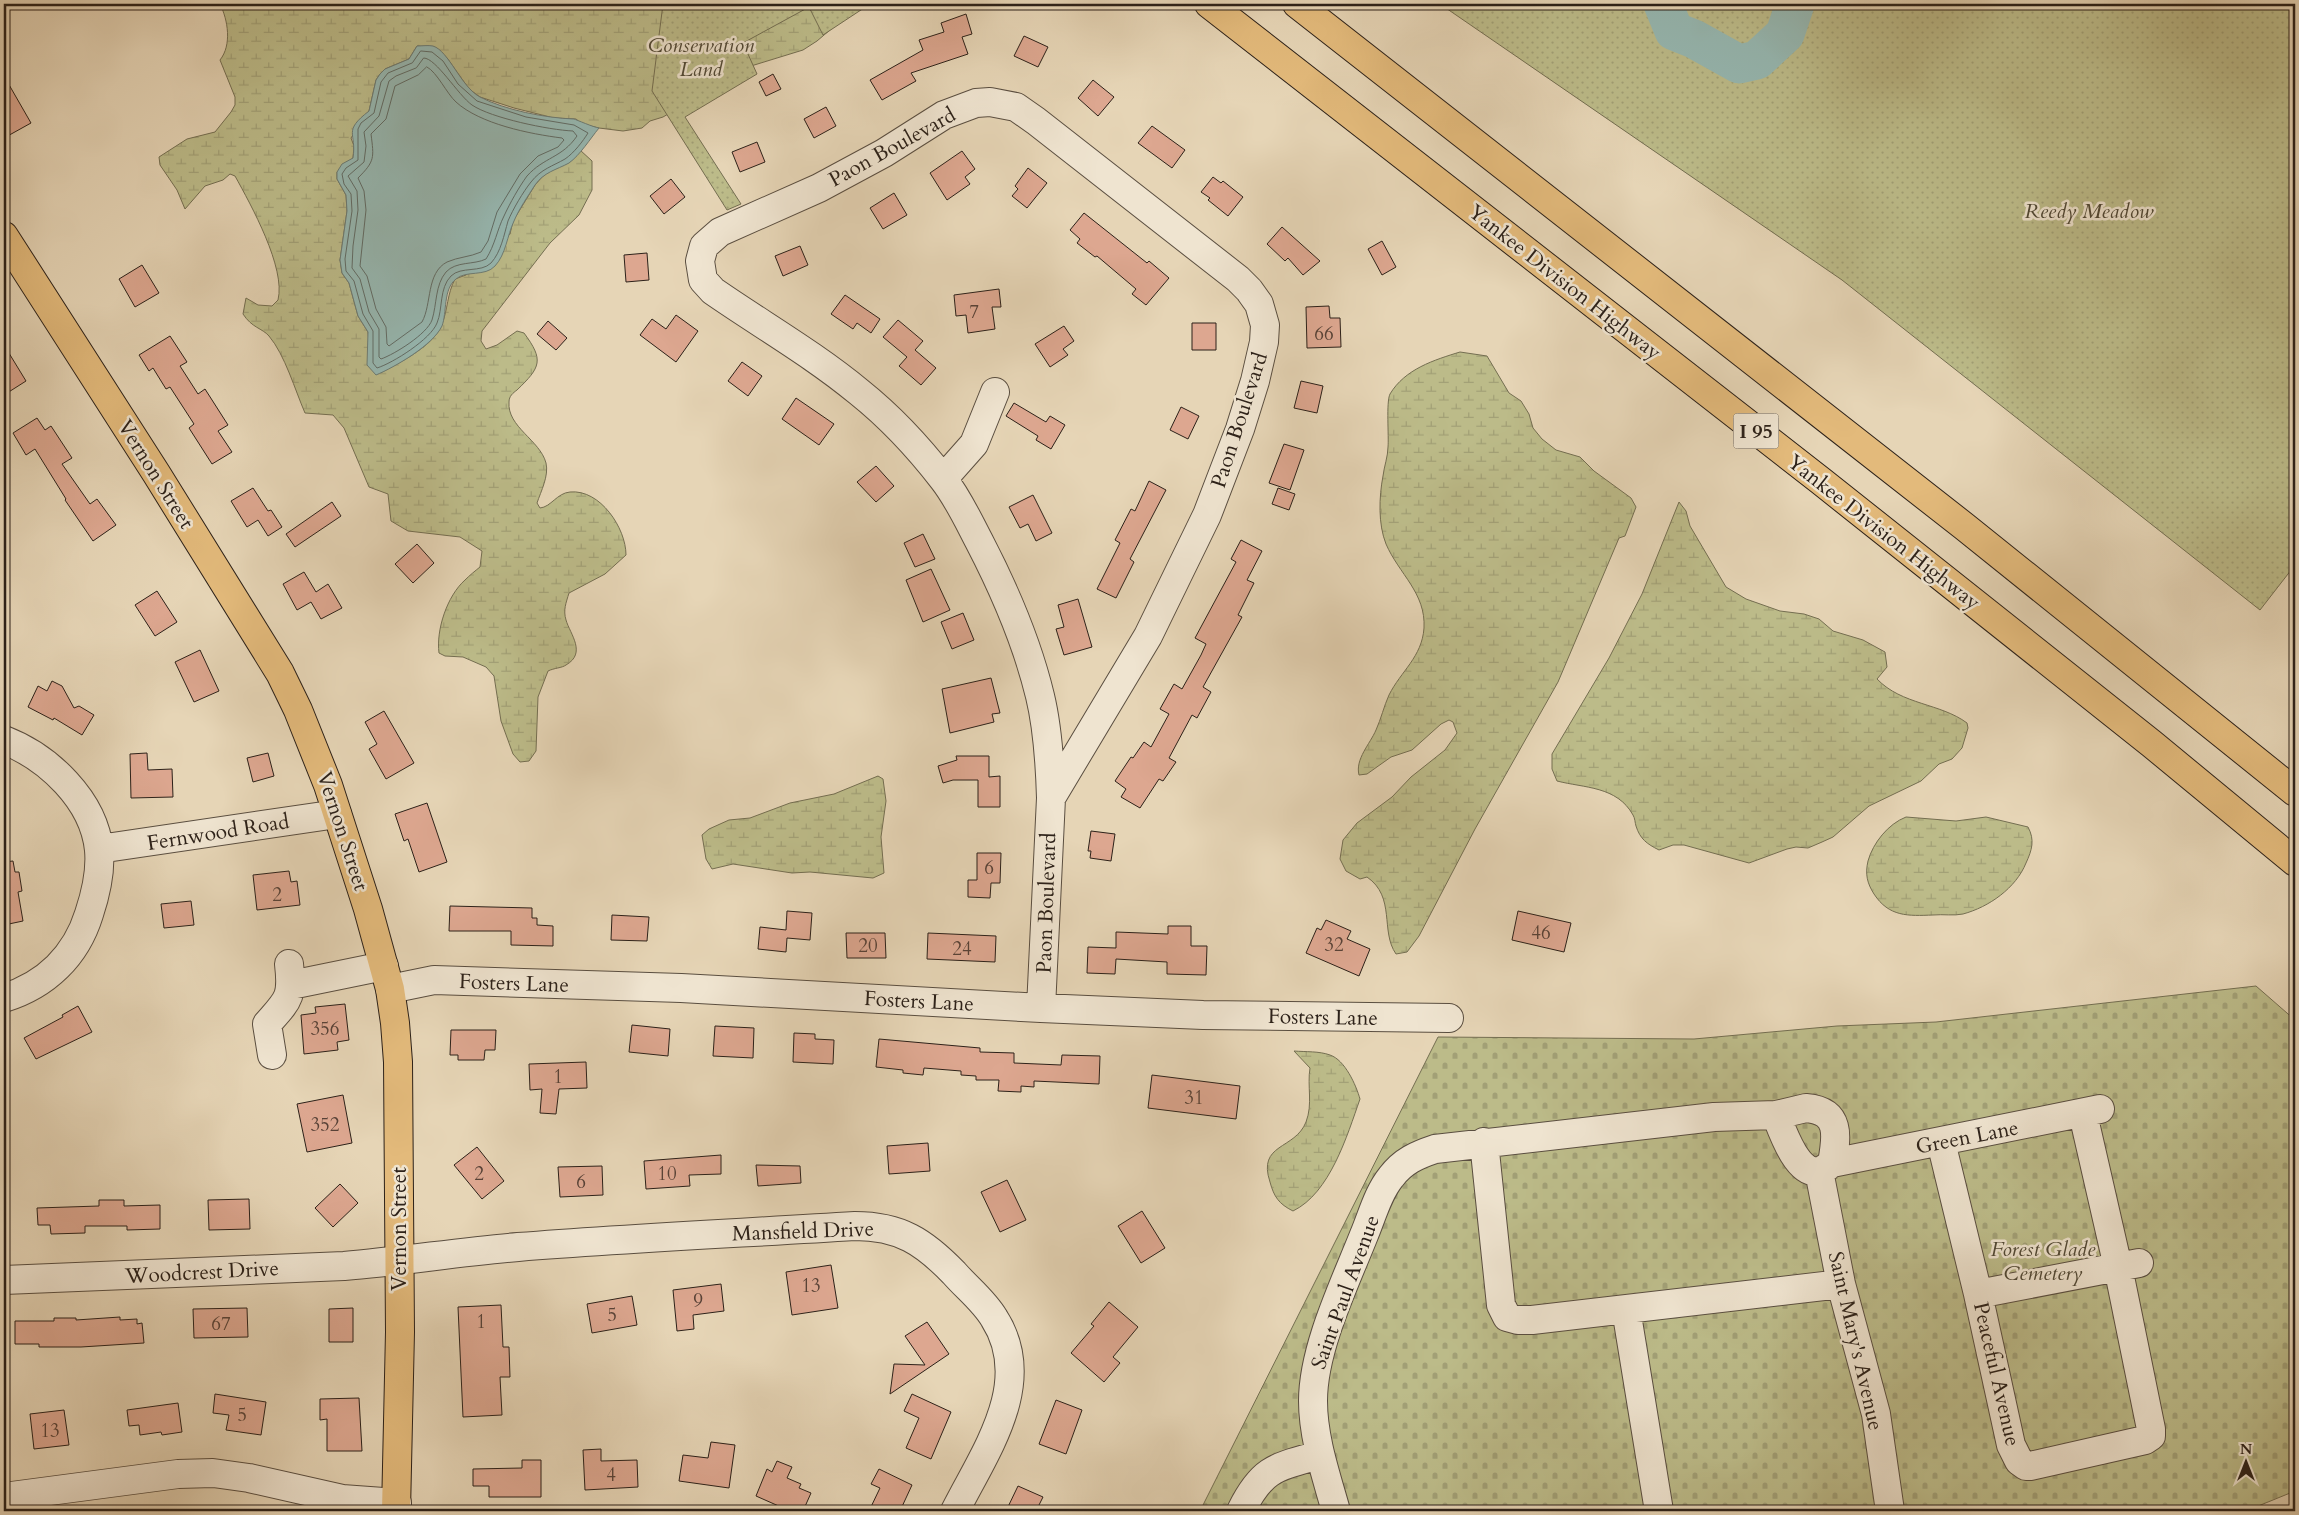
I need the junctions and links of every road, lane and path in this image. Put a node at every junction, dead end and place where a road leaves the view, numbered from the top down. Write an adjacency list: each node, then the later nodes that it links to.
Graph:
1 (1297, 4): 7 (main road, I 95)
2 (1210, 5): 11 (main road, Yankee Division Highway / I 95)
3 (4, 236): 9 (main road, Vernon Street)
4 (995, 392): 5 (street)
5 (943, 479): 8 (street, Paon Boulevard); 8 (street, Paon Boulevard)
6 (4, 740): 10 (street)
7 (2295, 792)
8 (1051, 798): 14 (street, Paon Boulevard)
9 (337, 814): 10 (street, Fernwood Road); 12 (main road, Vernon Street)
10 (99, 849): 13 (street)
11 (2295, 862)
12 (387, 978): 14 (street, Fosters Lane); 16 (street, Fosters Lane); 21 (main road, Vernon Street)
13 (4, 998)
14 (1042, 1008): 15 (street, Fosters Lane)
15 (1449, 1018)
16 (272, 1055)
17 (1776, 1115): 18 (street, Saint Mary's Avenue); 20 (street); 20 (street, Saint Mary's Avenue)
18 (1484, 1142): 26 (street); 27 (street, Saint Paul Avenue)
19 (1940, 1142): 20 (street, Green Lane); 22 (street, Green Lane); 25 (street, Peaceful Avenue)
20 (1825, 1167): 24 (street, Saint Mary's Avenue)
21 (400, 1262): 23 (street, Woodcrest Drive); 29 (main road, Vernon Street); 30 (street, Mansfield Drive)
22 (2129, 1265): 25 (street); 25 (street, Peaceful Avenue)
23 (4, 1280)
24 (1842, 1284): 26 (street); 34 (street, Saint Mary's Avenue)
25 (1978, 1294)
26 (1626, 1309): 33 (street)
27 (1320, 1455): 31 (street); 32 (street, Saint Paul Avenue)
28 (4, 1497): 29 (street)
29 (396, 1507)
30 (955, 1511)
31 (1241, 1511)
32 (1336, 1511)
33 (1659, 1511)
34 (1890, 1511)

